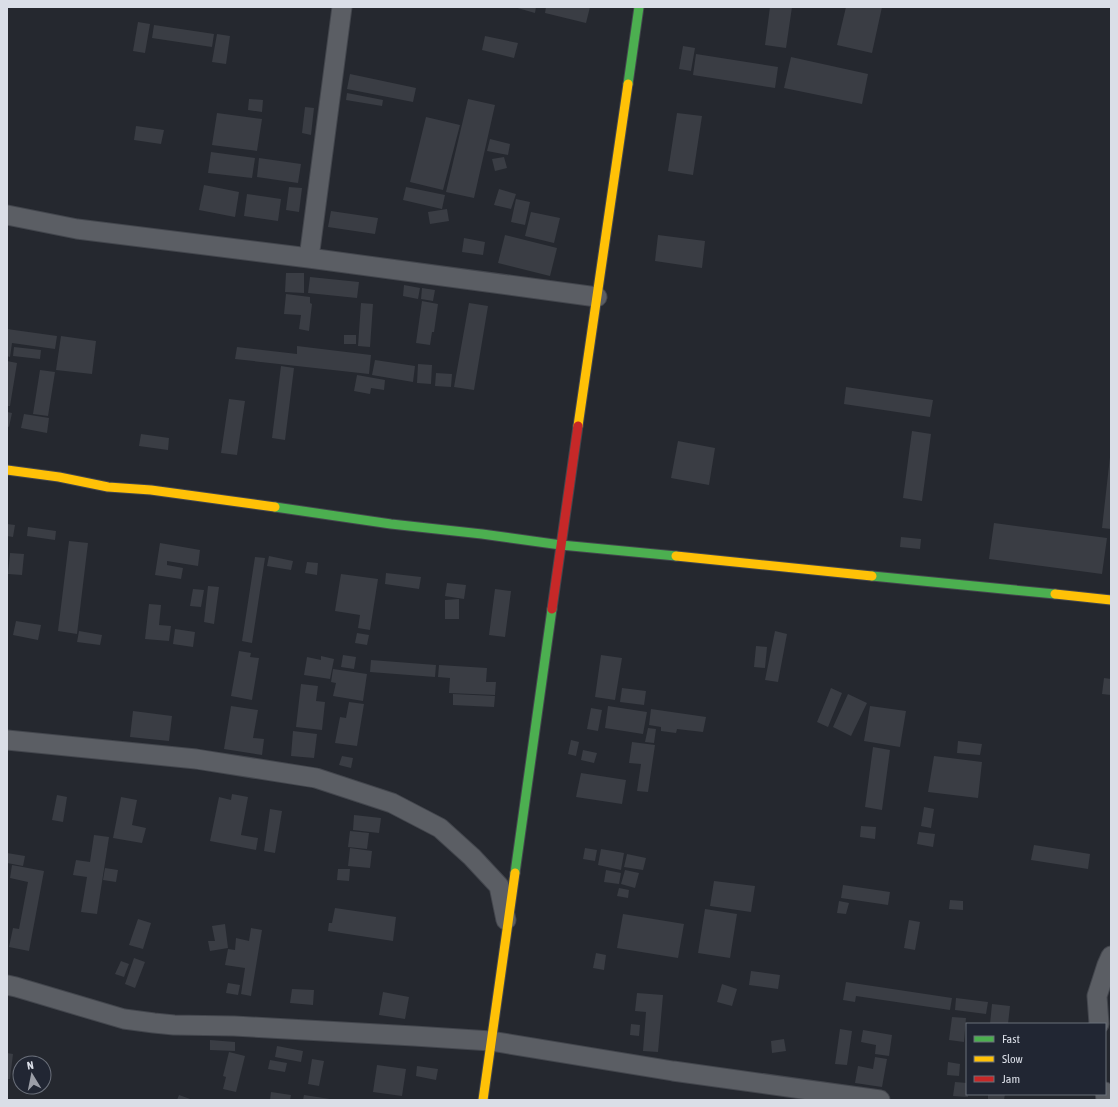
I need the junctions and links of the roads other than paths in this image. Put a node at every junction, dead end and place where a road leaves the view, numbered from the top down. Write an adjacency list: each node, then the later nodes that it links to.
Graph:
1 (342, 7): 4 (street)
2 (639, 7): 5 (street)
3 (7, 215): 4 (street)
4 (309, 258): 5 (street)
5 (597, 297): 7 (street)
6 (7, 470): 7 (street)
7 (560, 545): 8 (street); 10 (street)
8 (1111, 600)
9 (7, 740): 10 (street)
10 (507, 926): 15 (street)
11 (1111, 956): 13 (street)
12 (7, 985): 15 (street)
13 (1104, 992): 14 (street)
14 (1099, 1023)
15 (491, 1042): 16 (street); 17 (street)
16 (483, 1100)
17 (880, 1100)

